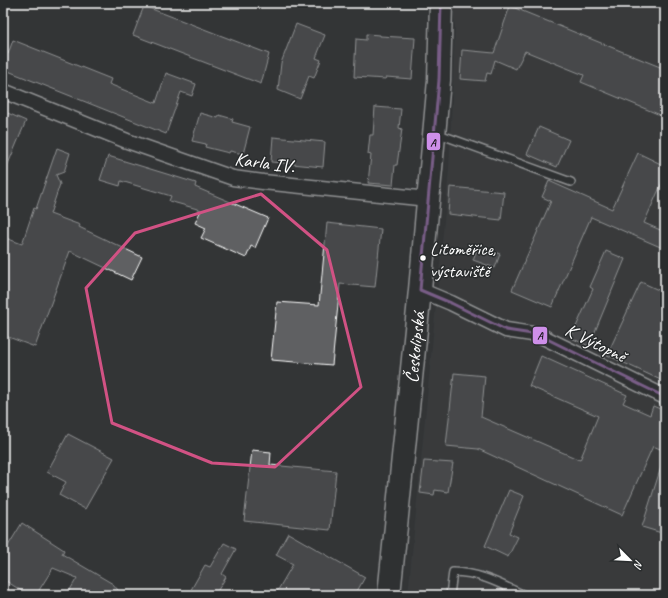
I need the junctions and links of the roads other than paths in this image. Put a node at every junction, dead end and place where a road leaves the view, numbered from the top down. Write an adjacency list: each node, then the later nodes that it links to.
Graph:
1 (441, 3): 3 (main road, Českolipská)
2 (3, 91): 5 (street, Karla IV.)
3 (434, 132): 4 (lane); 5 (main road, Českolipská)
4 (571, 182)
5 (428, 199): 6 (main road, Českolipská)
6 (420, 290): 7 (street, K Výtopně); 8 (main road, Českolipská)
7 (665, 397)
8 (389, 595)
9 (450, 595): 10 (lane)
10 (524, 595)

